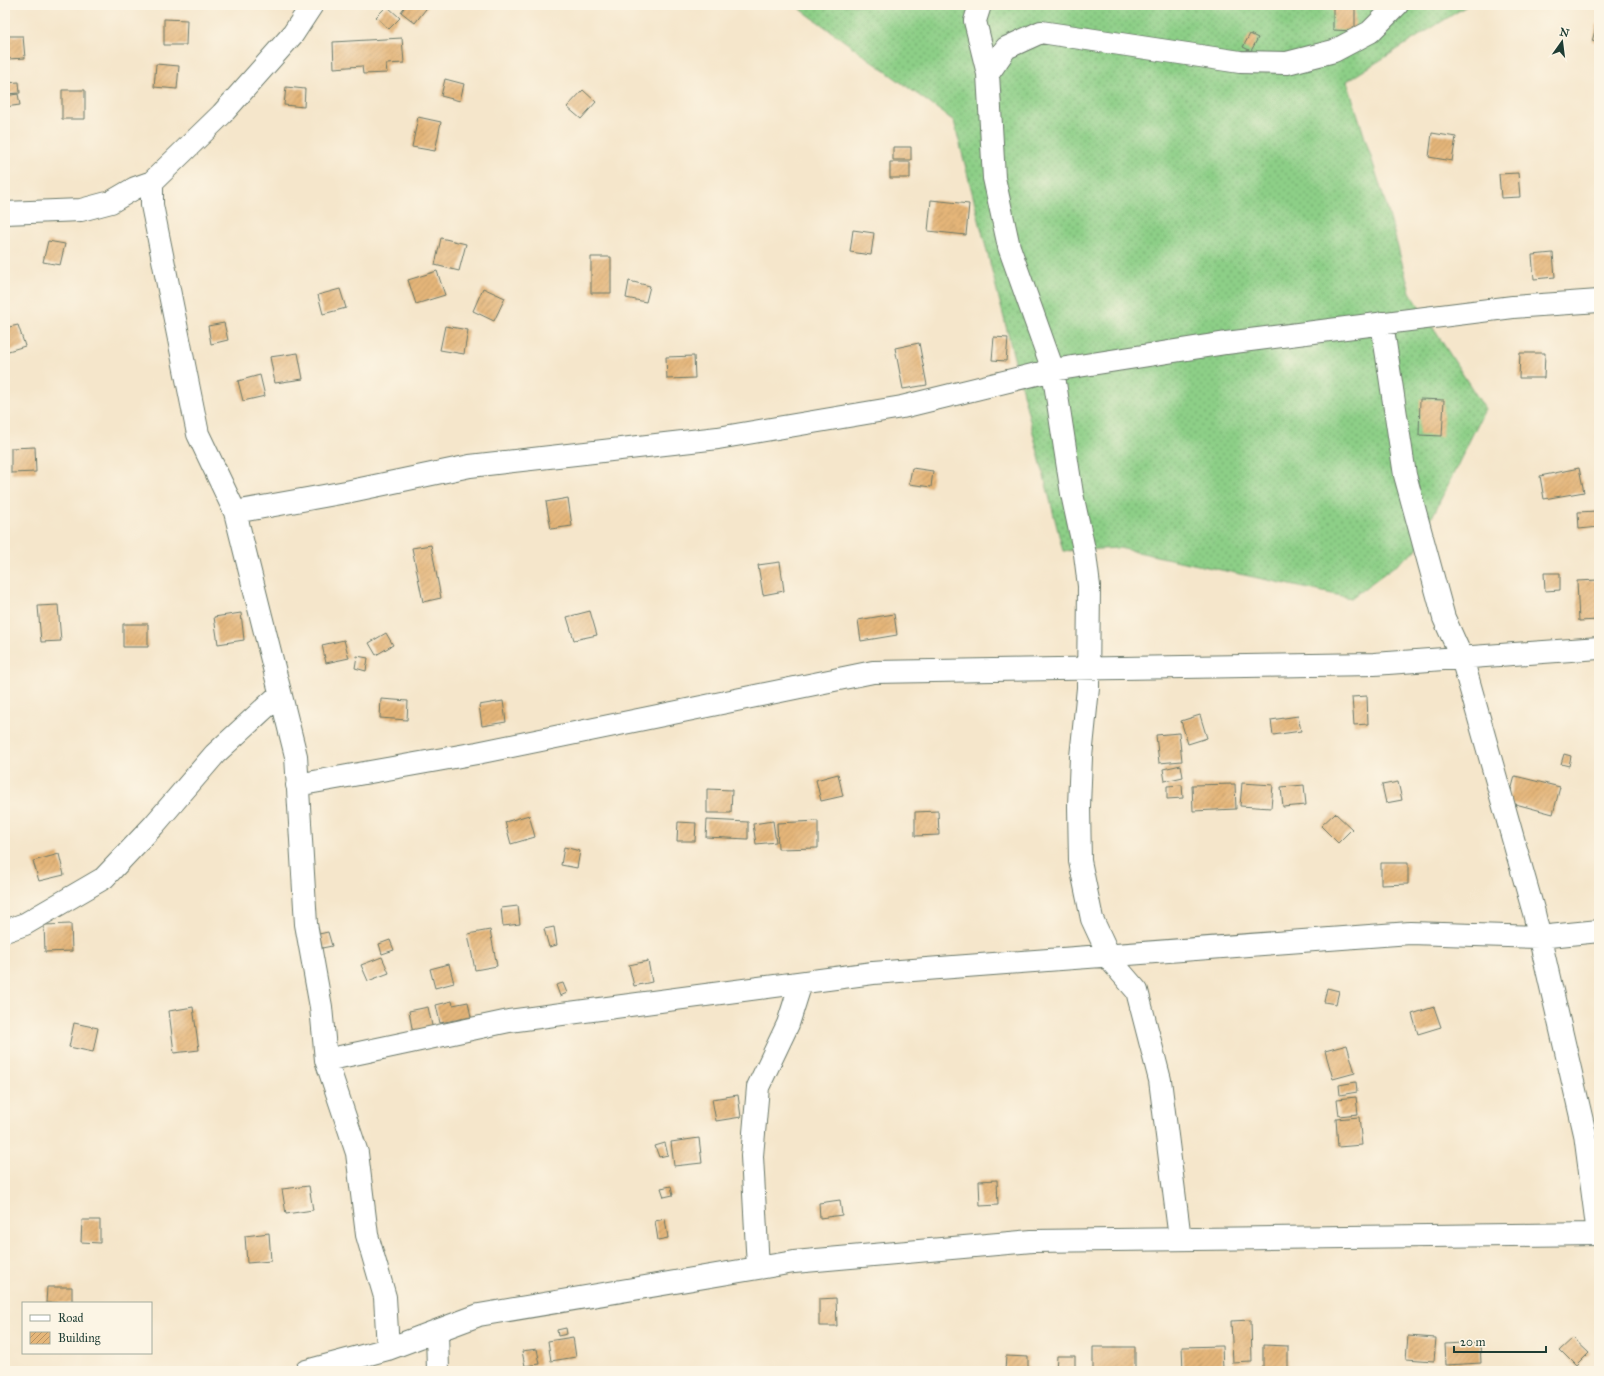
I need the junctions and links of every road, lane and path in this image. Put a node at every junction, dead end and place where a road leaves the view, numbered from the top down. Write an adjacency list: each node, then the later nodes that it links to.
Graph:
1 (312, 5): 5 (street)
2 (980, 5): 4 (street)
3 (1397, 5): 4 (street)
4 (988, 74): 9 (street)
5 (152, 182): 6 (street); 10 (street)
6 (5, 213)
7 (1599, 301): 8 (street)
8 (1382, 323): 9 (street); 12 (street)
9 (1053, 370): 10 (street); 13 (street)
10 (236, 512): 14 (street)
11 (1599, 648): 12 (street)
12 (1462, 658): 13 (street); 18 (street)
13 (1089, 669): 15 (street); 19 (street)
14 (280, 694): 15 (street); 16 (street)
15 (297, 785): 21 (street)
16 (5, 931)
17 (1599, 931): 18 (street)
18 (1539, 937): 19 (street); 22 (street)
19 (1109, 956): 20 (street); 23 (street)
20 (801, 983): 21 (street); 24 (street)
21 (326, 1060): 26 (street)
22 (1598, 1234): 23 (street)
23 (1180, 1239): 24 (street)
24 (758, 1268): 25 (street)
25 (437, 1331): 26 (street); 28 (street)
26 (388, 1349): 27 (street)
27 (306, 1371)
28 (438, 1371)

